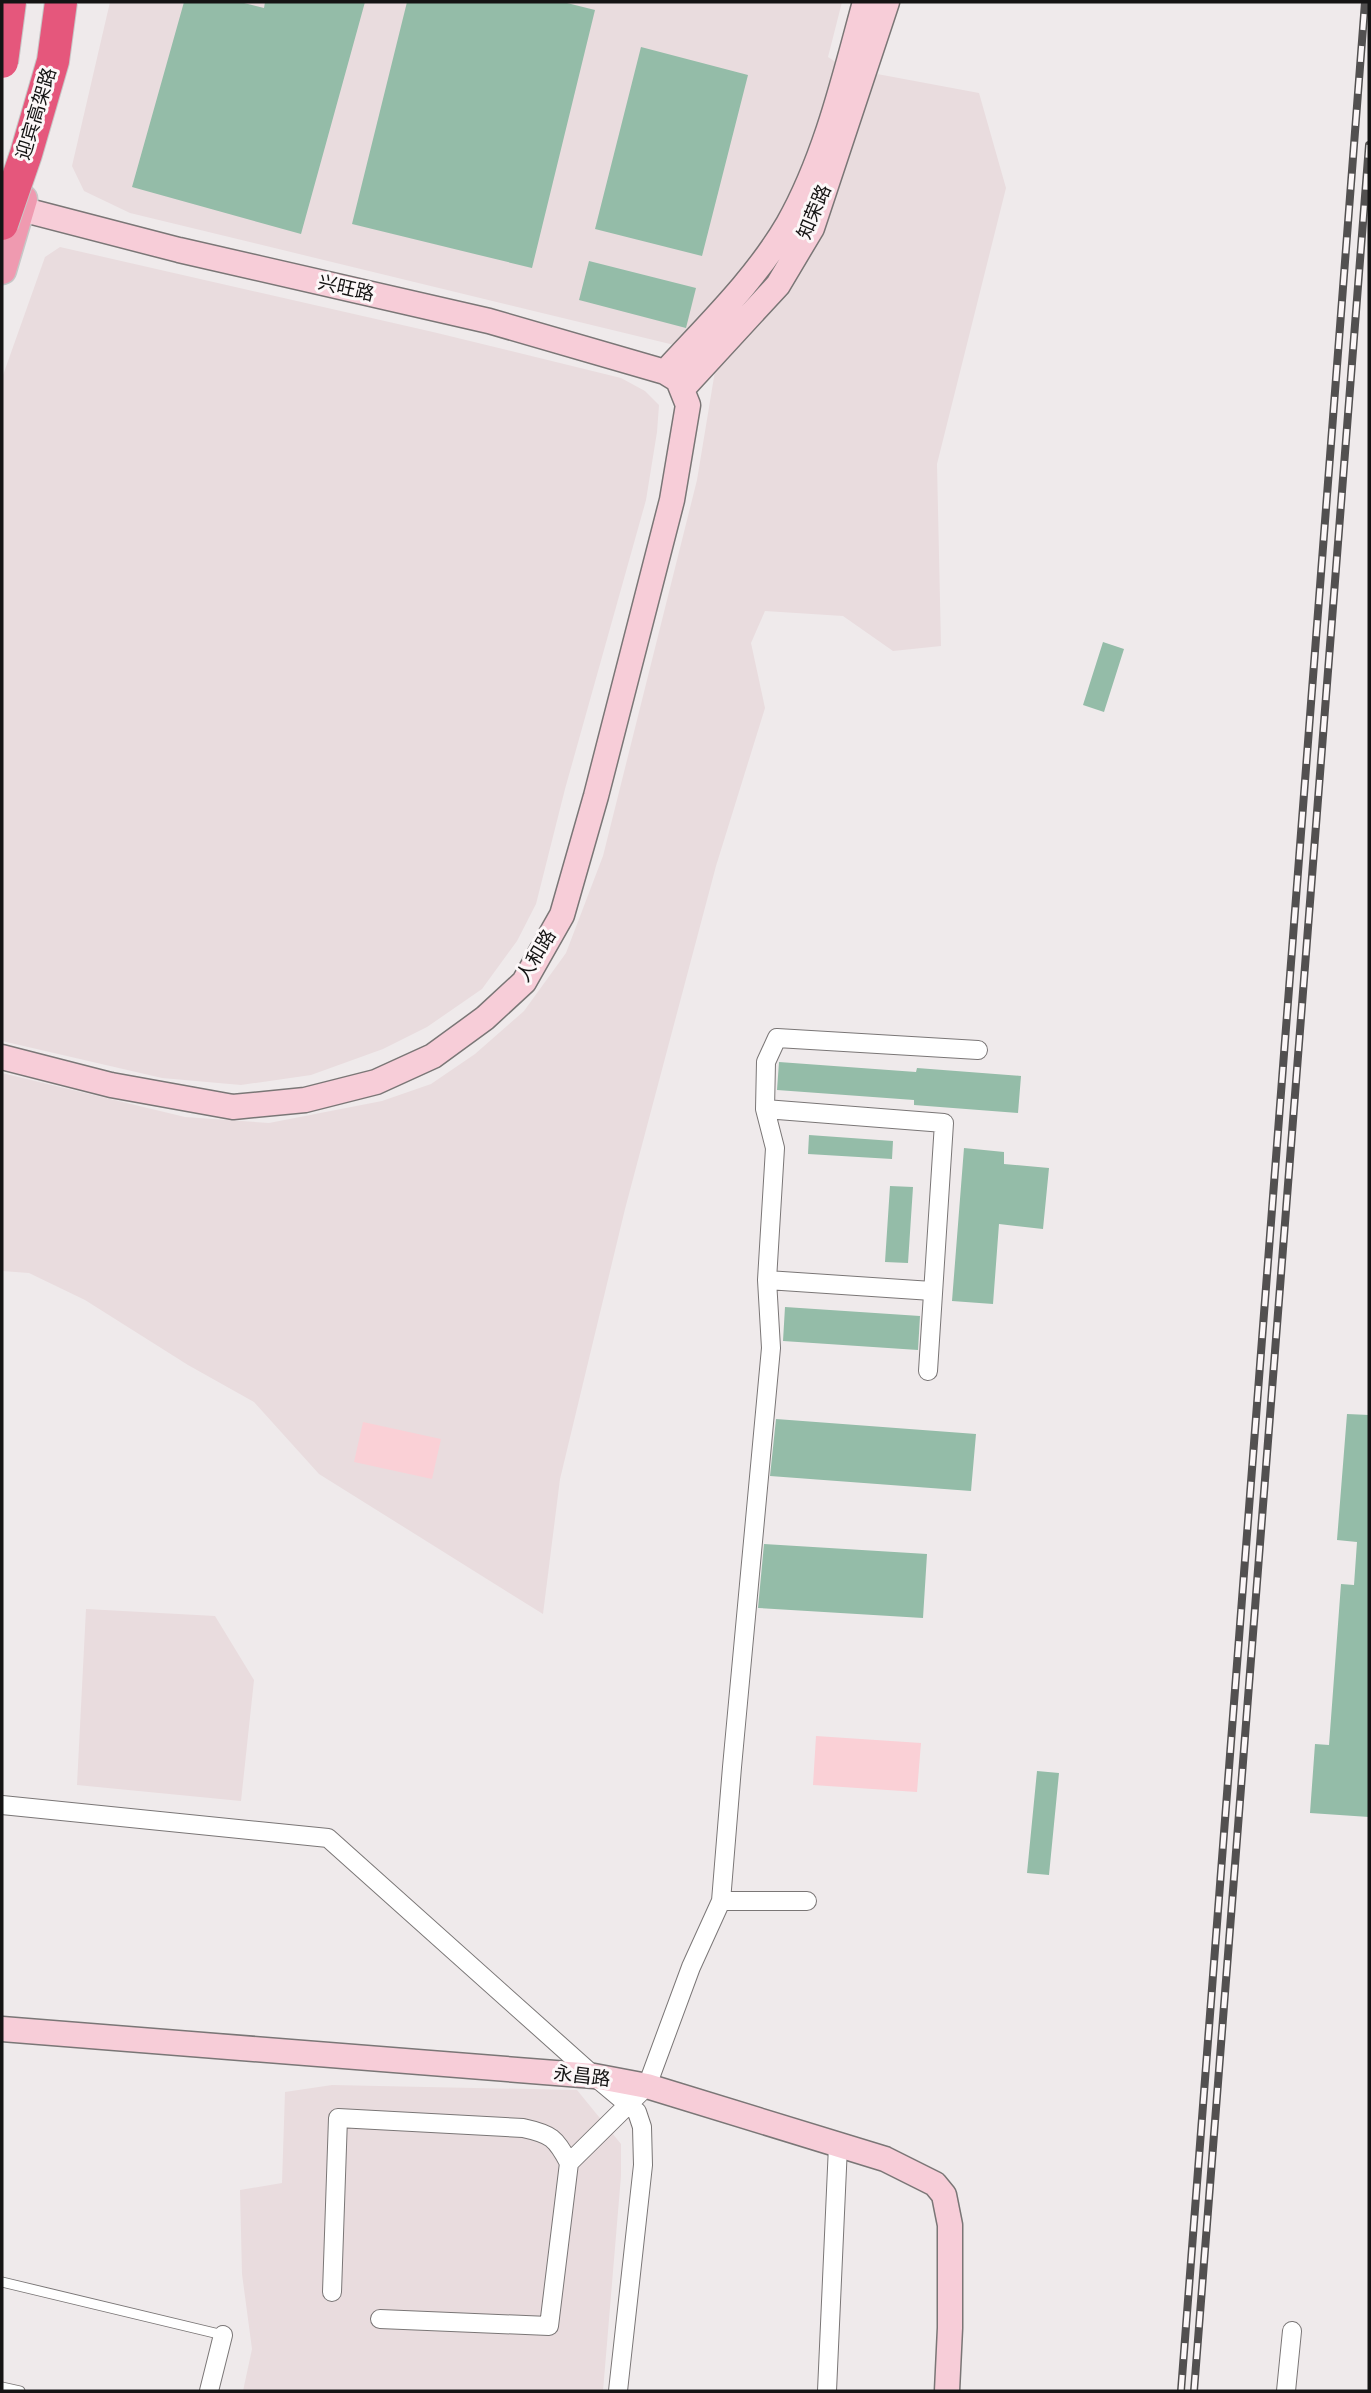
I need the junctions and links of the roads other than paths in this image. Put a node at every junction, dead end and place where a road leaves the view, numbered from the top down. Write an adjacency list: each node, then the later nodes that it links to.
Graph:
1 (10, 2): 7 (highway, bridge)
2 (18, 2): 7 (main road)
3 (50, 2): 8 (main road)
4 (61, 2): 8 (highway, 迎宾高架路, bridge)
5 (865, 2): 10 (street, 知荣路)
6 (887, 2): 10 (street, 知荣路)
7 (2, 60)
8 (8, 212): 9 (main road); 10 (street, 兴旺路)
9 (2, 270)
10 (674, 380): 12 (street, 人和路)
11 (978, 1050): 13 (street)
12 (2, 1056)
13 (765, 1109): 14 (street); 15 (street)
14 (767, 1280): 15 (street); 18 (street)
15 (932, 1290): 16 (street)
16 (928, 1371)
17 (2, 1805): 21 (street)
18 (721, 1901): 19 (street); 22 (street)
19 (807, 1901)
20 (2, 2029): 21 (street, 永昌路)
21 (594, 2076): 22 (street, 永昌路); 23 (street)
22 (647, 2086): 23 (street); 24 (street, 永昌路)
23 (630, 2105): 25 (street); 34 (street)
24 (838, 2146): 35 (street); 36 (street, 永昌路)
25 (569, 2163): 27 (street); 28 (street)
26 (2, 2282): 30 (lane)
27 (332, 2292)
28 (380, 2319)
29 (1292, 2331): 37 (street)
30 (223, 2335): 33 (street)
31 (2, 2387): 32 (lane)
32 (20, 2391)
33 (209, 2391)
34 (618, 2391)
35 (827, 2391)
36 (947, 2391)
37 (1286, 2391)

